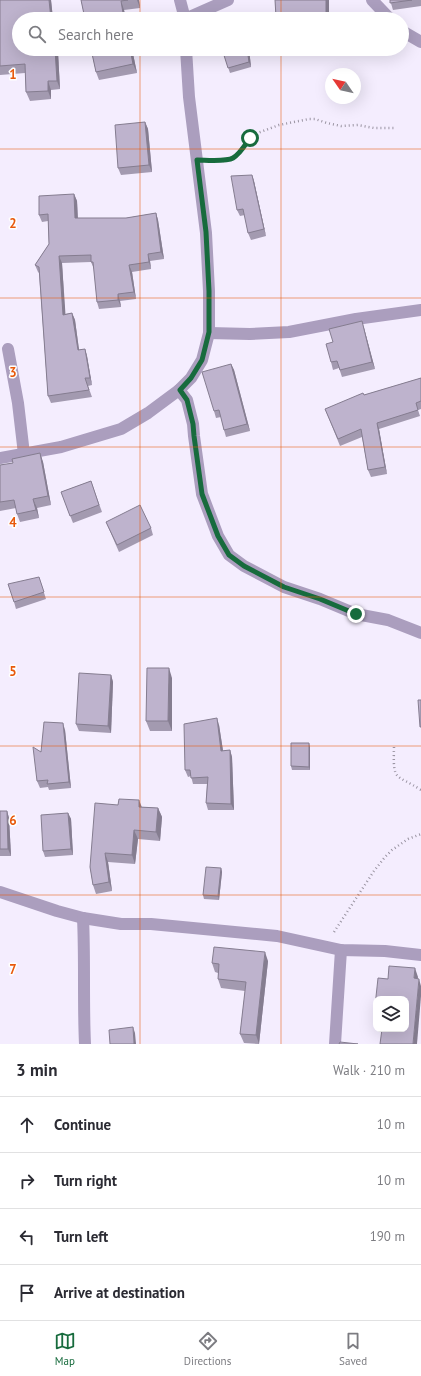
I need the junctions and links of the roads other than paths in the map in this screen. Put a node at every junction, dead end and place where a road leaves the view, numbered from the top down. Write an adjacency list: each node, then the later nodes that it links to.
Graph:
1 (180, 0): 4 (street)
2 (228, 0): 5 (street)
3 (372, 0): 6 (street)
4 (183, 12)
5 (201, 12)
6 (383, 12)
7 (409, 35): 8 (street)
8 (421, 42)
9 (186, 56): 11 (street)
10 (421, 310): 11 (street)
11 (209, 332): 13 (street)
12 (8, 349): 14 (street)
13 (180, 390): 14 (street); 16 (street)
14 (24, 454): 15 (street)
15 (0, 458)
16 (421, 633)
17 (0, 892): 18 (street)
18 (83, 918): 19 (street); 21 (street)
19 (341, 950): 20 (street); 22 (street)
20 (421, 955)
21 (85, 1044)
22 (335, 1044)

